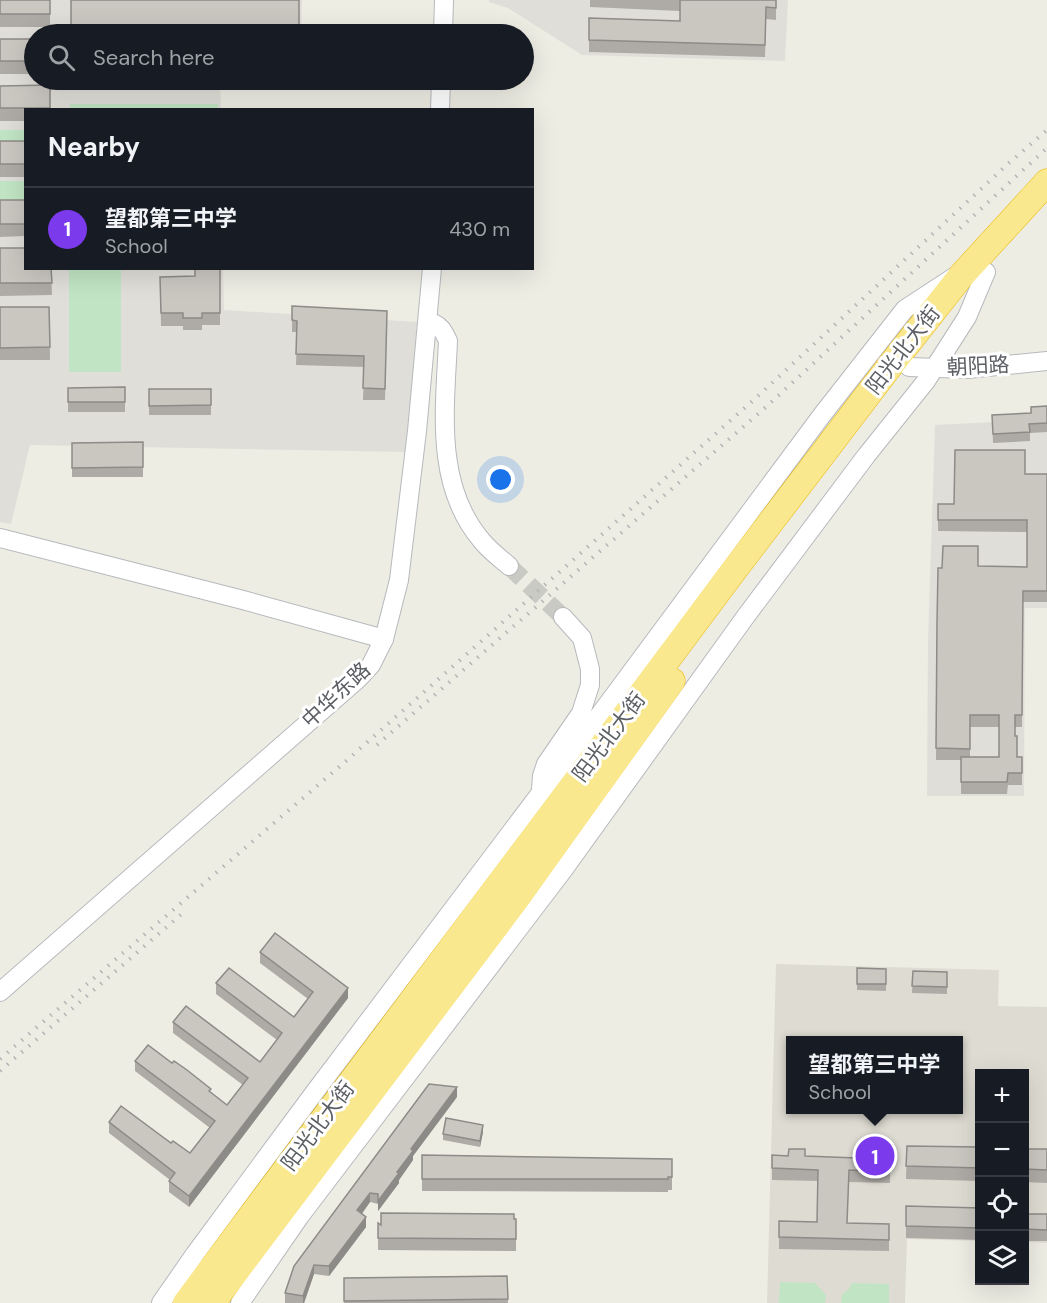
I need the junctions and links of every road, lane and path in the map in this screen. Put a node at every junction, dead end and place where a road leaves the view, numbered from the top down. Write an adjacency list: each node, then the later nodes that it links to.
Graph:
1 (444, 0): 2 (street)
2 (443, 24)
3 (441, 90): 4 (street)
4 (440, 108)
5 (1047, 182): 7 (highway, 阳光北大街)
6 (1047, 206): 7 (highway, 阳光北大街)
7 (978, 269): 11 (highway, 阳光北大街); 12 (street); 17 (highway, 阳光北大街)
8 (432, 270): 9 (street, 中华东路)
9 (428, 321): 14 (street); 16 (street, 中华东路)
10 (1047, 361): 12 (street, 朝阳路)
11 (909, 368): 12 (street, 朝阳路); 21 (highway, 阳光北大街)
12 (935, 368): 22 (street)
13 (0, 538): 16 (street)
14 (509, 566)
15 (563, 617): 17 (street)
16 (384, 639): 18 (street, 中华东路)
17 (547, 802): 19 (street); 20 (highway, 阳光北大街)
18 (0, 992)
19 (161, 1303)
20 (186, 1303)
21 (212, 1303)
22 (240, 1303)

